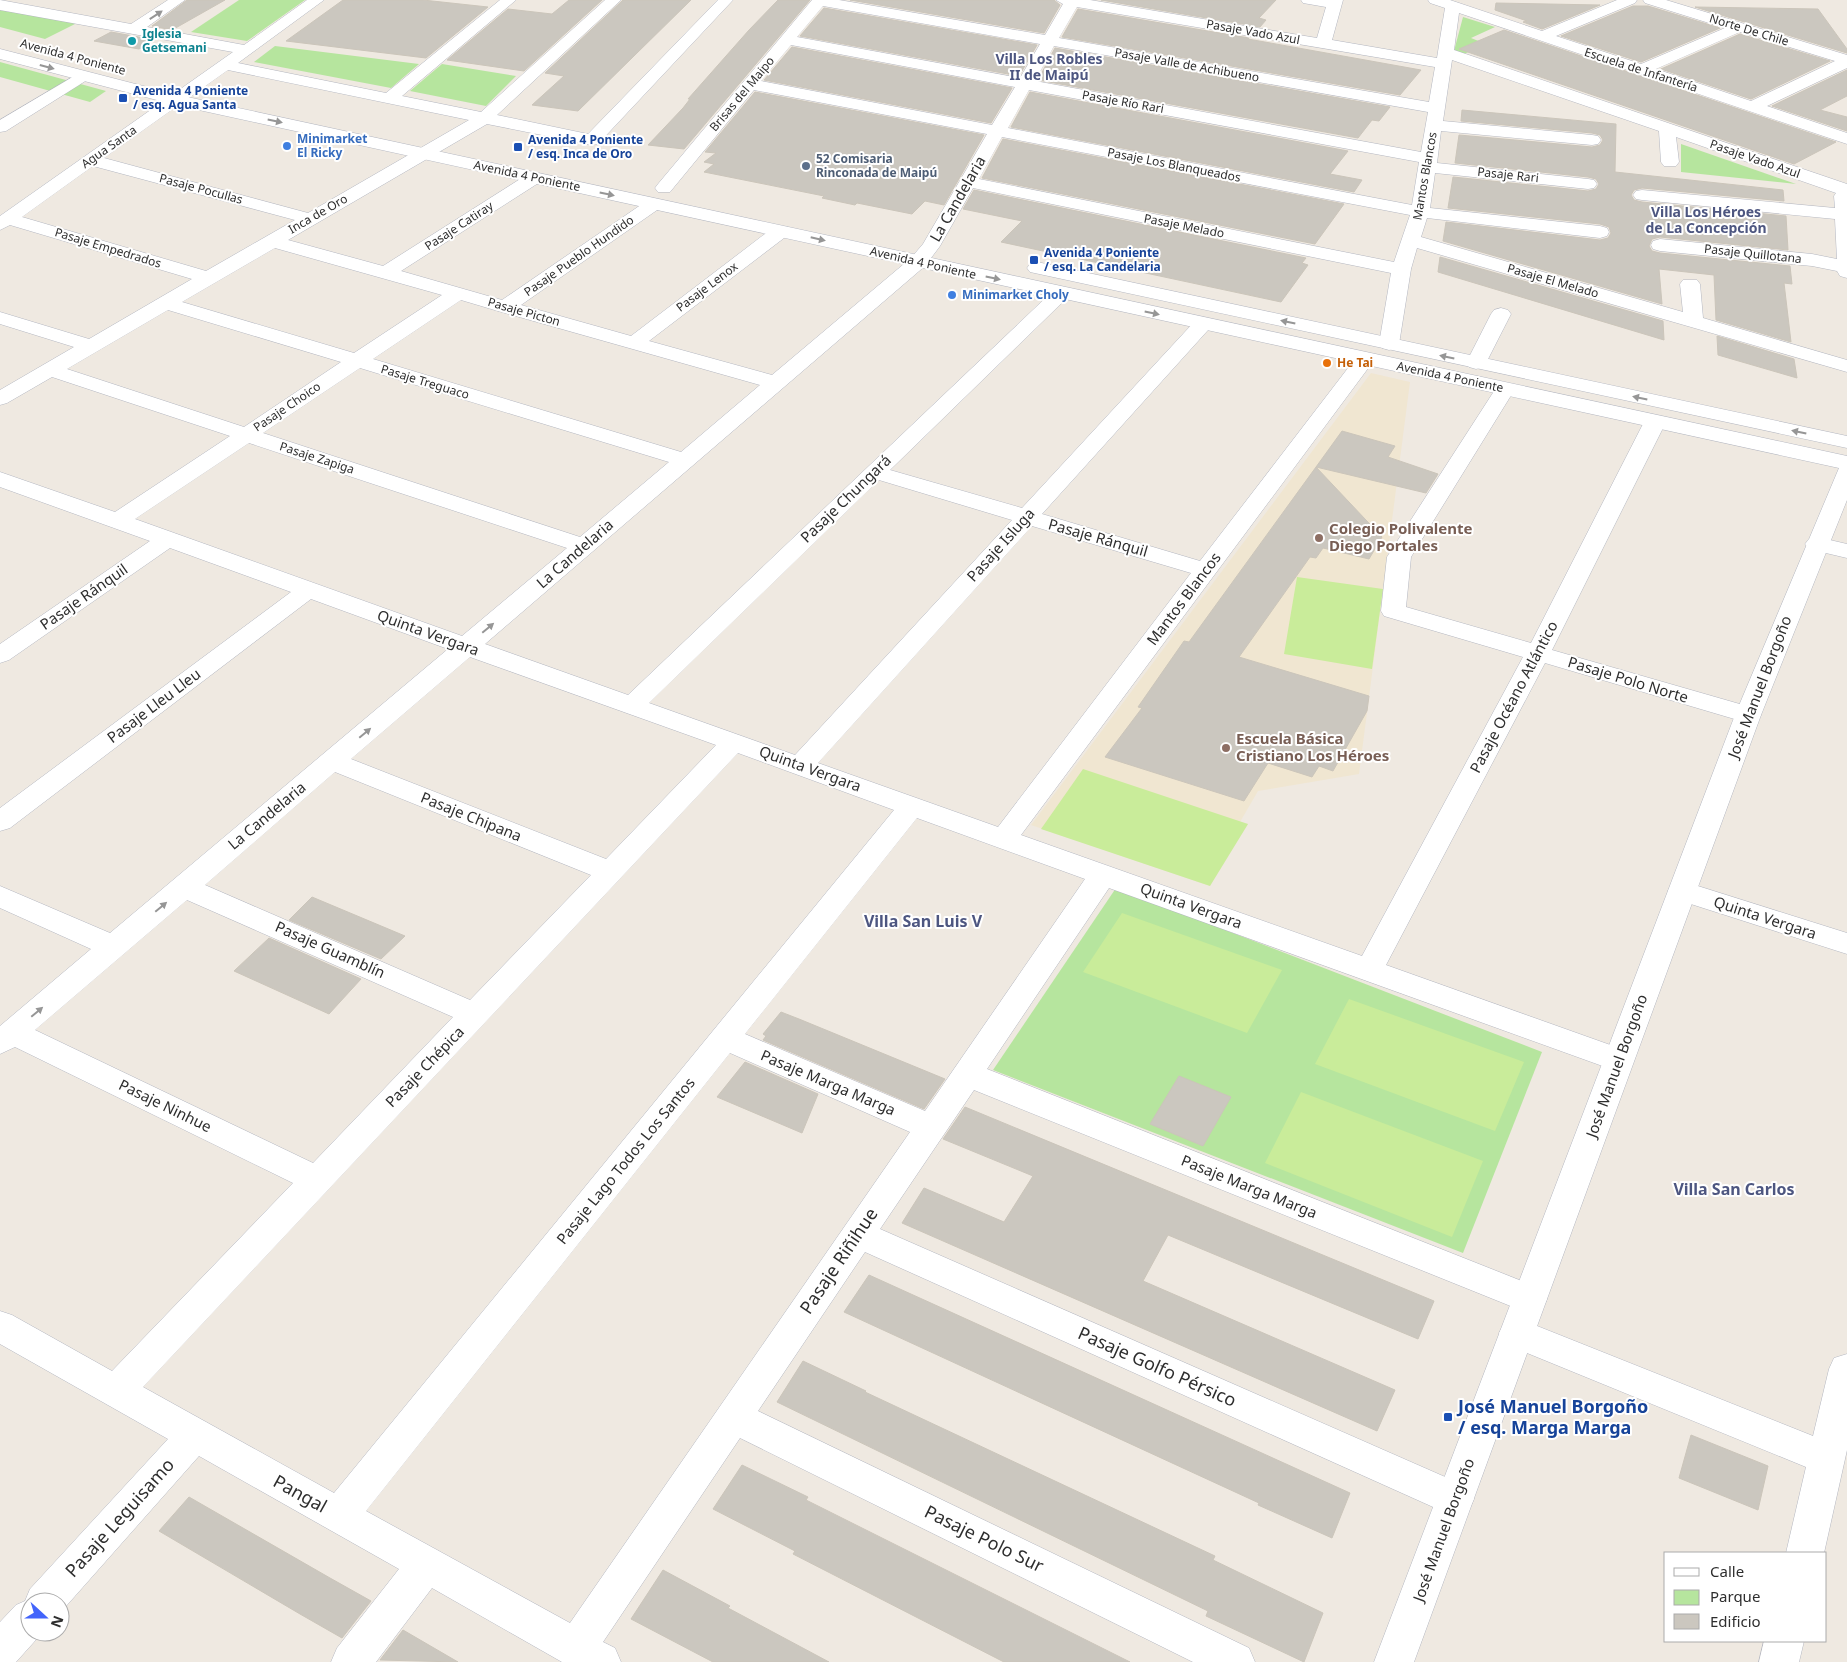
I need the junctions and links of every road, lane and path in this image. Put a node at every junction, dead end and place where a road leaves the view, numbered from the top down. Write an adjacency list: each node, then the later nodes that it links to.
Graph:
1 (178, 0): 16 (street, one-way to 1)
2 (316, 0): 24 (street, Agua Santa)
3 (509, 0): 34 (street)
4 (614, 0): 38 (street, Inca de Oro)
5 (726, 0): 38 (street)
6 (820, 0): 18 (street, Brisas del Maipo); 20 (street, Pasaje Valle de Achibueno)
7 (1308, 0): 12 (street)
8 (1435, 0): 14 (street, Escuela de Infantería)
9 (1630, 0): 17 (street)
10 (1650, 0): 15 (street, Norte De Chile)
11 (1070, 1): 20 (street, La Candelaria); 22 (street, Pasaje Vado Azul)
12 (1336, 2): 22 (street)
13 (0, 5): 16 (street)
14 (1453, 6): 17 (street, Escuela de Infantería); 26 (street, Mantos Blancos)
15 (1739, 27): 19 (street, Norte De Chile); 29 (street)
16 (134, 29): 24 (street)
17 (1540, 37): 29 (street, Escuela de Infantería)
18 (787, 40): 31 (street, Brisas del Maipo); 32 (street, Pasaje Río Rari)
19 (1780, 40): 21 (street); 27 (street, Norte De Chile)
20 (1050, 41): 32 (street, La Candelaria); 37 (street, Pasaje Valle de Achibueno)
21 (1838, 41)
22 (1323, 44): 26 (street, Pasaje Vado Azul)
23 (38, 48): 33 (street, Avenida 4 Poniente)
24 (247, 50): 28 (street, Agua Santa)
25 (0, 54): 30 (street, Avenida 4 Poniente, one-way to 30)
26 (1445, 58): 37 (street, Mantos Blancos); 40 (street, Pasaje Vado Azul)
27 (1847, 61): 36 (street)
28 (226, 65): 33 (street, Agua Santa); 34 (street)
29 (1640, 70): 36 (street, Escuela de Infantería)
30 (81, 77): 35 (street, Avenida 4 Poniente); 39 (street)
31 (750, 84): 41 (street, Pasaje Los Blanqueados); 54 (street, Brisas del Maipo)
32 (1025, 84): 41 (street, La Candelaria); 47 (street, Pasaje Río Rari)
33 (193, 87): 35 (street, Agua Santa); 44 (street, Avenida 4 Poniente)
34 (389, 99): 38 (street)
35 (176, 100): 45 (street, Avenida 4 Poniente, one-way to 45); 46 (street, Agua Santa)
36 (1752, 107): 42 (street, Escuela de Infantería)
37 (1435, 117): 43 (street, Pasaje Valle de Achibueno); 47 (street, Mantos Blancos)
38 (483, 119): 44 (street, Inca de Oro)
39 (0, 127)
40 (1667, 130): 48 (street); 51 (street, Pasaje Vado Azul)
41 (997, 131): 50 (street, La Candelaria); 56 (street, Pasaje Los Blanqueados)
42 (1847, 139)
43 (1592, 140)
44 (445, 141): 45 (street, Inca de Oro); 54 (street, Avenida 4 Poniente)
45 (423, 153): 49 (street, Avenida 4 Poniente); 59 (street, Inca de Oro)
46 (91, 160): 59 (street, Pasaje Pocullas); 60 (street, Agua Santa)
47 (1428, 162): 52 (street, Pasaje Rari); 56 (street, Mantos Blancos)
48 (1670, 162)
49 (534, 178): 54 (street, Avenida 4 Poniente, one-way to 54); 70 (street, Pasaje Catiray)
50 (968, 182): 66 (street, La Candelaria); 68 (street, Pasaje Melado)
51 (1845, 182): 57 (street)
52 (1588, 184)
53 (1642, 195): 57 (street)
54 (659, 196): 55 (street, Avenida 4 Poniente); 58 (street, Avenida 4 Poniente); 76 (street, Pasaje Pueblo Hundido)
55 (729, 202): 58 (street); 66 (street, Avenida 4 Poniente)
56 (1420, 212): 62 (street, Pasaje Los Blanqueados); 63 (street, Mantos Blancos)
57 (1844, 214): 67 (street)
58 (711, 216): 61 (street, Avenida 4 Poniente)
59 (310, 219): 64 (street, Inca de Oro)
60 (4, 221): 71 (street, Pasaje Empedrados)
61 (781, 231): 66 (street, Avenida 4 Poniente, one-way to 66); 81 (street, Pasaje Lenox)
62 (1600, 232)
63 (1411, 240): 68 (street, Mantos Blancos); 79 (street, Pasaje El Melado)
64 (272, 241): 70 (street, Pasaje Picton); 71 (street, Inca de Oro)
65 (1660, 245): 67 (street, Pasaje Quillotana)
66 (924, 254): 73 (street, Avenida 4 Poniente, one-way to 73); 82 (street, Avenida 4 Poniente, one-way to 66); 89 (street, La Candelaria)
67 (1847, 267): 69 (street)
68 (1402, 269): 82 (street, Mantos Blancos)
69 (1847, 272)
70 (385, 273): 74 (street, Pasaje Picton)
71 (208, 278): 75 (street, Inca de Oro)
72 (1690, 284): 79 (street)
73 (1062, 293): 80 (street, Avenida 4 Poniente, one-way to 80); 97 (street, Pasaje Chungará)
74 (457, 294): 76 (street, Pasaje Picton); 85 (street, Pasaje Choico)
75 (166, 303): 83 (street, Inca de Oro); 85 (street, Pasaje Treguaco)
76 (505, 307): 81 (street, Pasaje Picton)
77 (1501, 314): 86 (street)
78 (0, 318): 83 (street)
79 (1694, 322): 87 (street, Pasaje El Melado)
80 (1202, 324): 84 (street, Avenida 4 Poniente); 100 (street, Pasaje Isluga)
81 (634, 343): 89 (street, Pasaje Picton)
82 (1390, 344): 86 (street, Avenida 4 Poniente, one-way to 82)
83 (91, 346): 88 (street, Inca de Oro)
84 (1365, 359): 90 (street, Avenida 4 Poniente); 106 (street, Mantos Blancos)
85 (357, 361): 93 (street, Pasaje Choico); 95 (street, Pasaje Treguaco)
86 (1476, 363): 94 (street, Avenida 4 Poniente, one-way to 86)
87 (1847, 366)
88 (50, 370): 91 (street, Inca de Oro); 93 (street, Pasaje Zapiga)
89 (776, 383): 95 (street, La Candelaria)
90 (1505, 389): 92 (street, Avenida 4 Poniente); 111 (street, Pasaje Polo Norte)
91 (0, 399)
92 (1655, 422): 96 (street, Avenida 4 Poniente); 111 (street, Pasaje Océano Atlántico)
93 (246, 434): 101 (street, Pasaje Choico); 104 (street, Pasaje Zapiga)
94 (1847, 442)
95 (685, 460): 104 (street, La Candelaria)
96 (1847, 463)
97 (875, 472): 100 (street, Pasaje Ránquil); 113 (street, Pasaje Chungará)
98 (1847, 472): 103 (street, José Manuel Borgoño)
99 (0, 479): 101 (street, Quinta Vergara)
100 (1027, 517): 106 (street, Pasaje Ránquil); 117 (street, Pasaje Isluga)
101 (117, 521): 102 (street, Quinta Vergara)
102 (168, 539): 107 (street, Quinta Vergara); 109 (street, Pasaje Ránquil)
103 (1817, 544): 105 (street); 114 (street, José Manuel Borgoño)
104 (585, 546): 110 (street, La Candelaria, one-way to 104)
105 (1847, 551)
106 (1206, 570): 120 (street, Mantos Blancos)
107 (308, 590): 110 (street, Quinta Vergara); 119 (street, Pasaje Lleu Lleu)
108 (0, 629): 109 (street)
109 (24, 639): 112 (street, Pasaje Ránquil)
110 (466, 646): 113 (street, Quinta Vergara); 116 (street, La Candelaria, one-way to 110)
111 (1538, 653): 114 (street, Pasaje Polo Norte); 128 (street, Pasaje Océano Atlántico)
112 (0, 655)
113 (631, 706): 115 (street, Quinta Vergara)
114 (1748, 715): 124 (street, José Manuel Borgoño)
115 (734, 742): 117 (street, Quinta Vergara); 121 (street, Pasaje Chépica)
116 (331, 761): 121 (street, Pasaje Chipana); 123 (street, La Candelaria)
117 (800, 766): 118 (street, Quinta Vergara)
118 (912, 806): 120 (street, Quinta Vergara); 131 (street, Pasaje Lago Todos Los Santos)
119 (0, 822)
120 (1003, 838): 122 (street, Quinta Vergara)
121 (611, 872): 129 (street, Pasaje Chépica)
122 (1103, 875): 128 (street, Quinta Vergara); 133 (street, Pasaje Riñihue)
123 (184, 887): 127 (street, La Candelaria, one-way to 123); 129 (street, Pasaje Guamblín)
124 (1682, 891): 126 (street, Quinta Vergara); 132 (street, José Manuel Borgoño)
125 (0, 896): 127 (street)
126 (1847, 944)
127 (113, 947): 130 (street, La Candelaria, one-way to 127)
128 (1369, 970): 132 (street, Quinta Vergara)
129 (475, 1014): 135 (street, Pasaje Chépica)
130 (6, 1038): 135 (street, Pasaje Ninhue)
131 (725, 1038): 134 (street, Pasaje Marga Marga); 146 (street, Pasaje Lago Todos Los Santos)
132 (1619, 1060): 137 (street, José Manuel Borgoño)
133 (967, 1074): 134 (street, Pasaje Riñihue); 137 (street, Pasaje Marga Marga)
134 (931, 1127): 136 (street, Pasaje Riñihue)
135 (317, 1180): 141 (street, Pasaje Chépica)
136 (858, 1234): 142 (street, Pasaje Riñihue); 145 (street, Pasaje Golfo Pérsico)
137 (1530, 1299): 139 (street, José Manuel Borgoño)
138 (0, 1326): 141 (street, Pangal)
139 (1517, 1333): 144 (street); 145 (street, José Manuel Borgoño)
140 (1847, 1369): 144 (street)
141 (116, 1391): 143 (street, Pangal)
142 (734, 1417): 153 (street, Pasaje Riñihue); 155 (street, Pasaje Polo Sur)
143 (195, 1434): 146 (street, Pangal); 149 (street, Pasaje Leguisamo)
144 (1827, 1458): 147 (street)
145 (1455, 1499): 156 (street, José Manuel Borgoño)
146 (339, 1515): 148 (street, Pangal)
147 (1805, 1552)
148 (426, 1565): 153 (street, Pangal); 154 (street)
149 (53, 1592)
150 (20, 1629): 152 (street)
151 (1784, 1642): 157 (street)
152 (0, 1651)
153 (588, 1655)
154 (351, 1662)
155 (1235, 1662)
156 (1394, 1662)
157 (1780, 1662)

